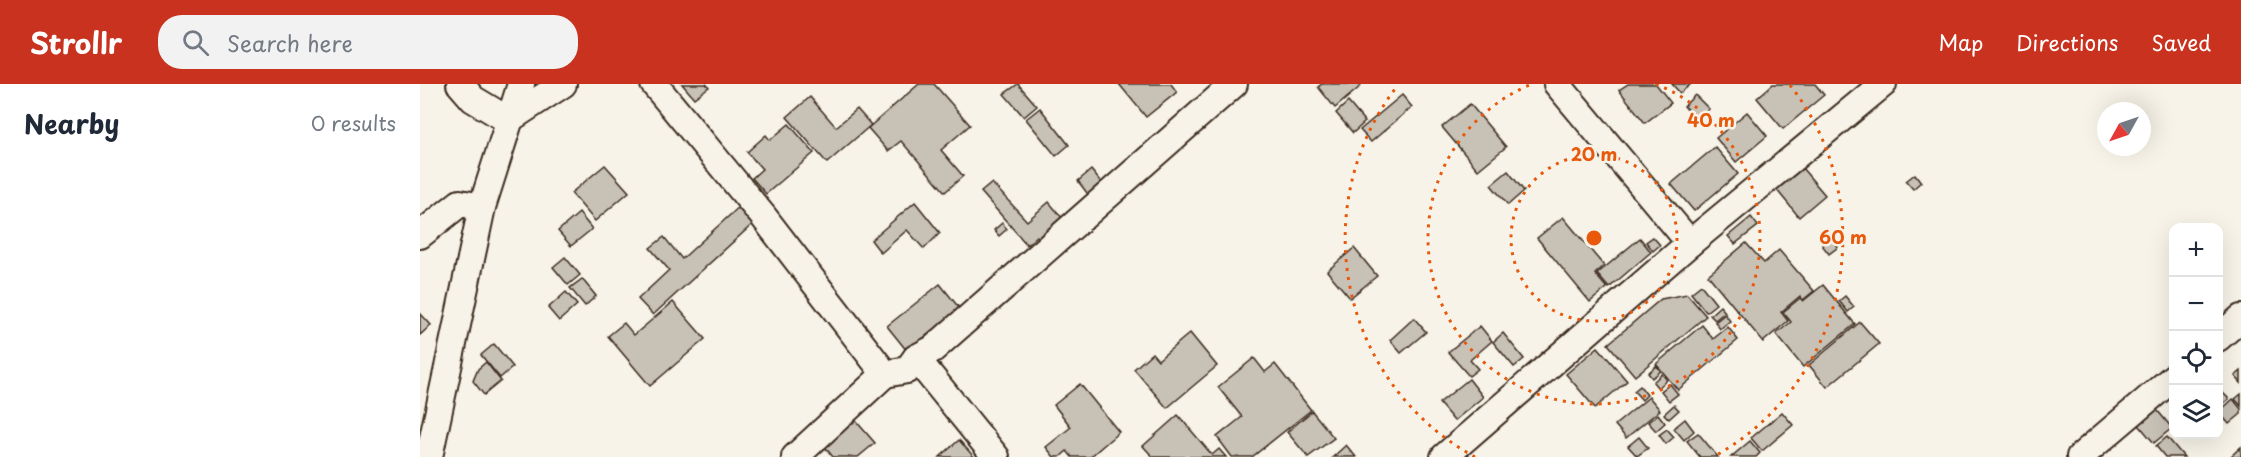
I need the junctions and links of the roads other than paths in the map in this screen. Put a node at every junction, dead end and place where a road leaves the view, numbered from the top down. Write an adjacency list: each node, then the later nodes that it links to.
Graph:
1 (460, 84): 8 (street)
2 (521, 84): 8 (street)
3 (563, 84): 8 (street)
4 (654, 84): 15 (street)
5 (1234, 84): 14 (street)
6 (1557, 84): 11 (street)
7 (1883, 84): 11 (street)
8 (508, 120): 9 (street)
9 (482, 207): 10 (street); 17 (street)
10 (420, 235)
11 (1690, 243): 20 (street)
12 (2241, 318): 13 (street)
13 (2223, 334)
14 (916, 358): 15 (street); 19 (street)
15 (885, 374): 18 (street)
16 (2169, 381): 21 (street)
17 (429, 457)
18 (795, 457)
19 (996, 457)
20 (1444, 457)
21 (2080, 457)

